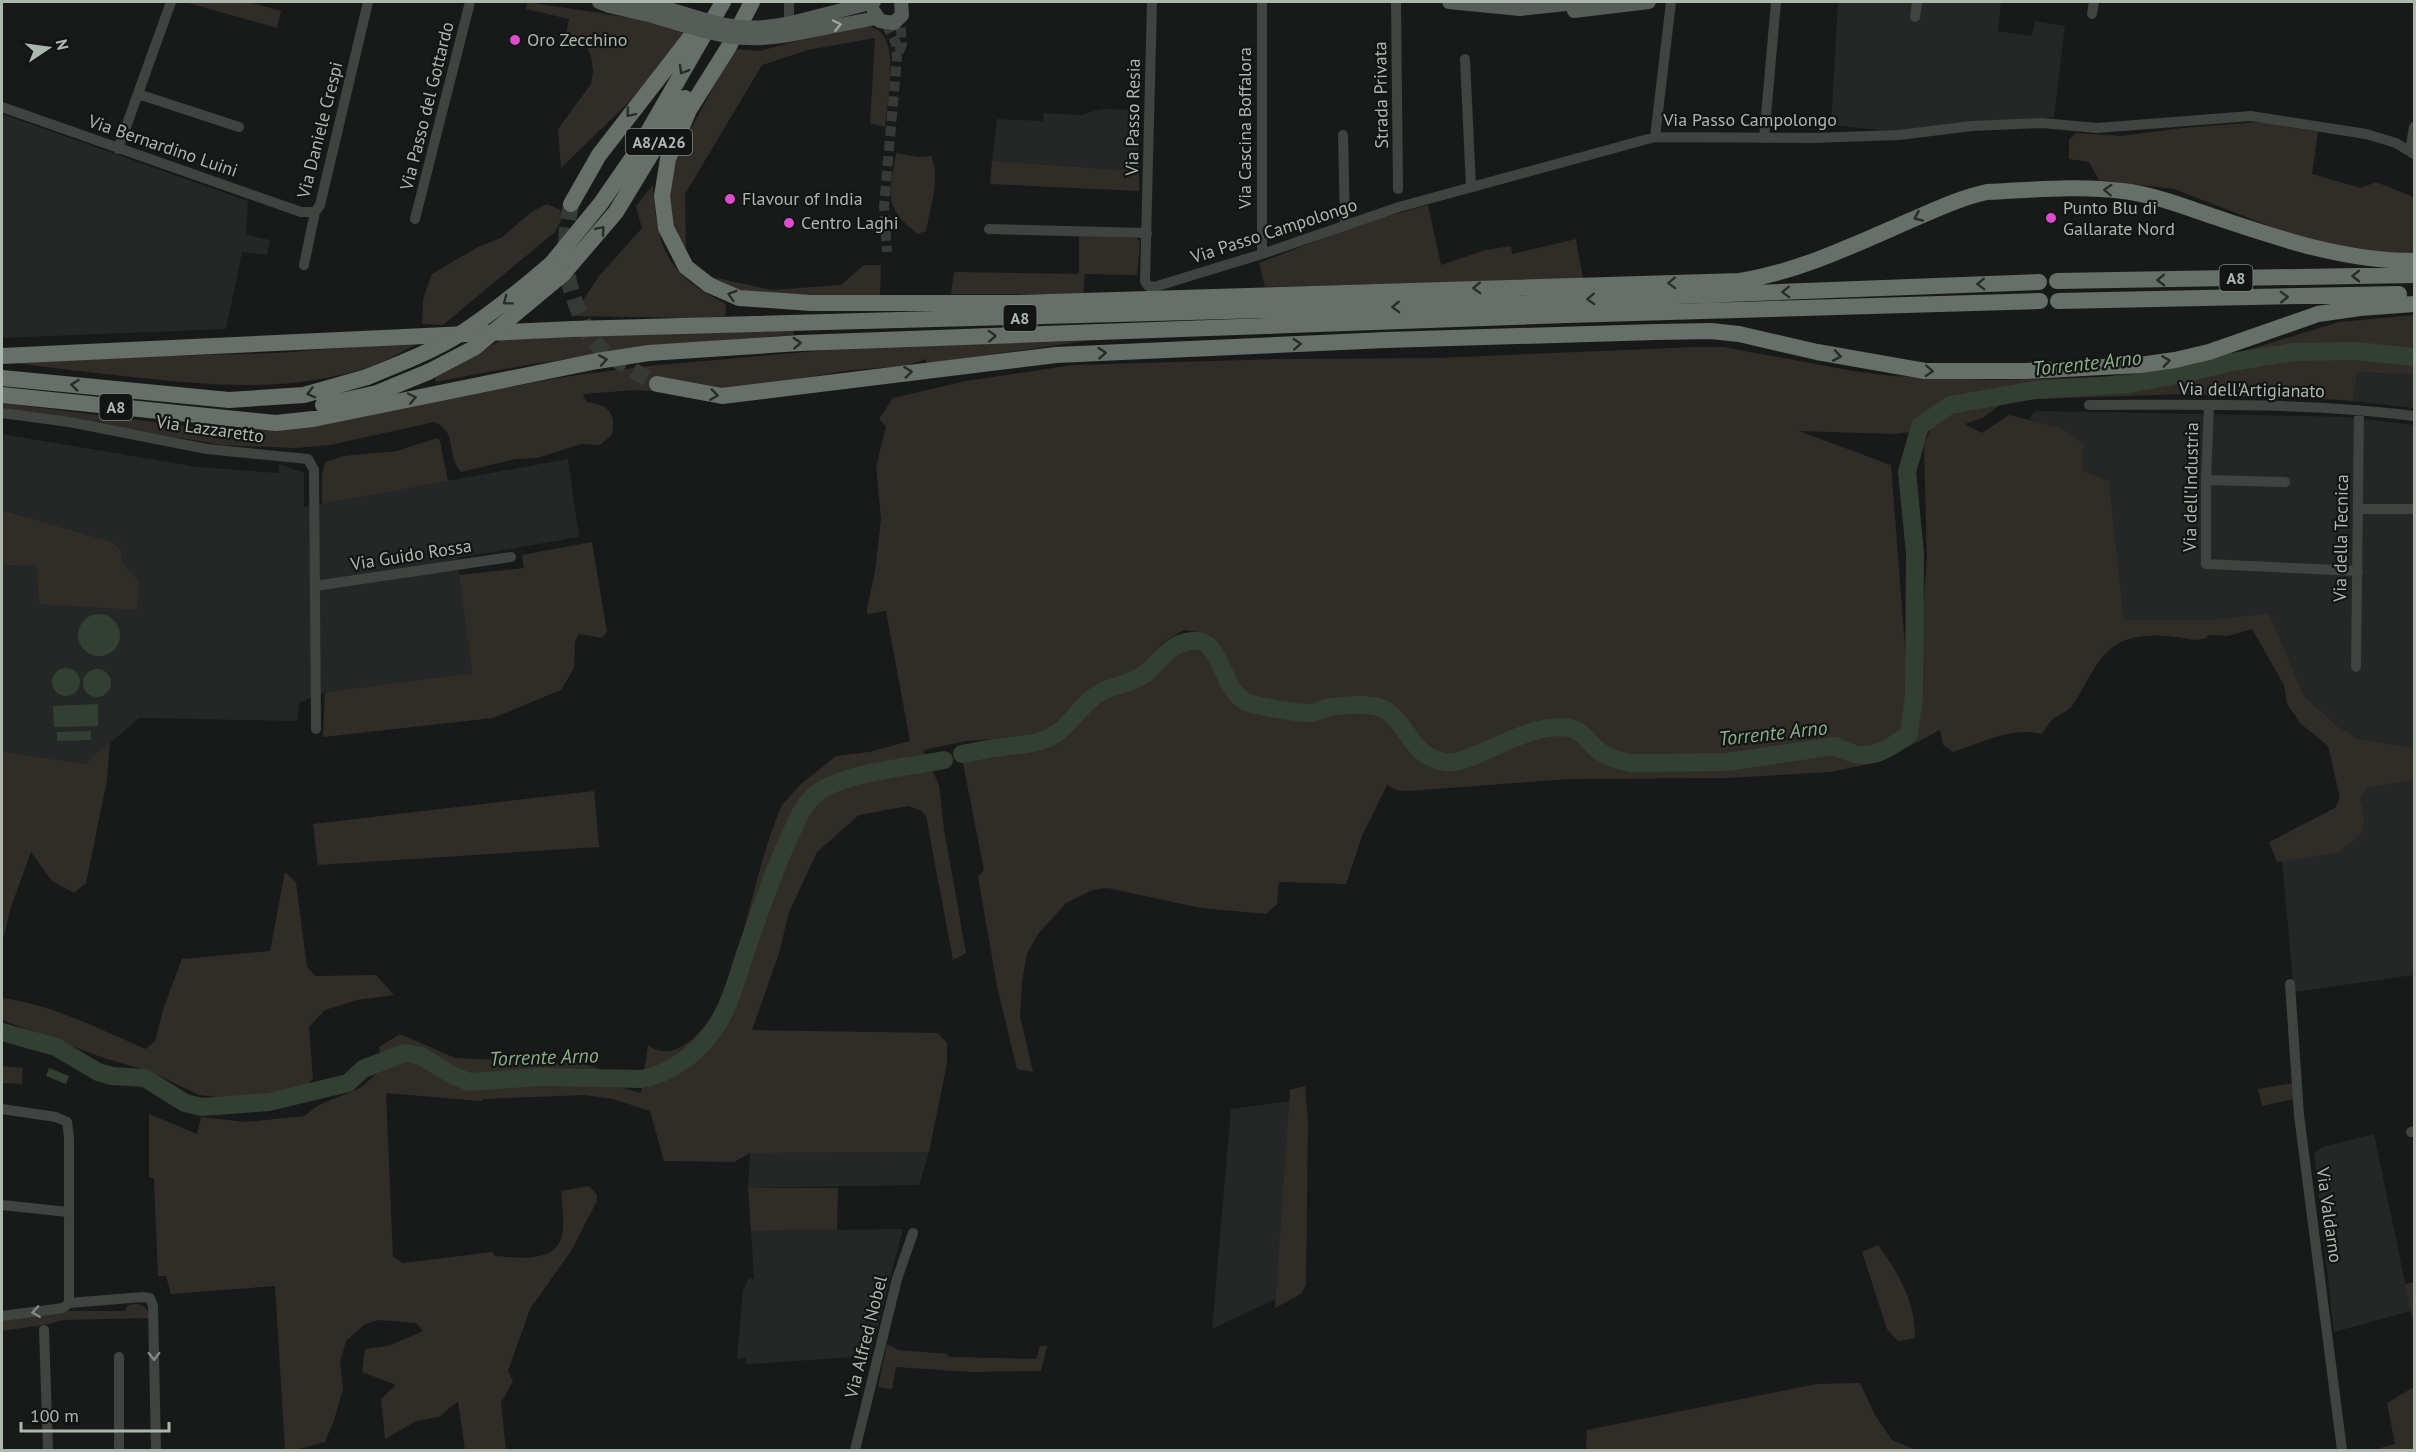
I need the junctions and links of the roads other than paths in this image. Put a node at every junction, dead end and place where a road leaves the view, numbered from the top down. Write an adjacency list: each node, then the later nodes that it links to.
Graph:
1 (171, 2): 31 (street)
2 (368, 2): 43 (street, Via Daniele Crespi)
3 (470, 2): 44 (street, Via Passo del Gottardo)
4 (599, 2): 25 (main road)
5 (632, 2): 25 (main road)
6 (718, 2): 42 (highway, one-way to 42)
7 (723, 2): 51 (highway, one-way to 51)
8 (744, 2): 51 (highway, A8/A26, one-way to 8)
9 (752, 2): 49 (highway, one-way to 9)
10 (789, 2): 29 (street)
11 (874, 2): 23 (main road); 28 (main road)
12 (1152, 2): 47 (street, Via Passo Resia)
13 (1262, 2): 48 (street, Via Cascina Boffalora)
14 (1396, 2): 41 (street, Strada Privata)
15 (1449, 2): 24 (main road)
16 (1585, 2): 24 (main road)
17 (1649, 2): 24 (main road)
18 (1671, 2): 36 (street)
19 (1776, 2): 37 (street)
20 (1917, 2): 27 (street)
21 (2094, 2): 26 (street)
22 (904, 4): 28 (main road)
23 (836, 6): 29 (main road)
24 (1536, 8)
25 (654, 11): 29 (main road, bridge)
26 (2092, 14)
27 (1915, 17)
28 (876, 18): 29 (main road, one-way to 28)
29 (794, 26)
30 (1465, 59): 40 (street)
31 (138, 93): 33 (street); 38 (street)
32 (2, 106): 38 (street, Via Bernardino Luini)
33 (239, 127)
34 (2415, 127): 39 (street)
35 (1343, 135): 45 (street)
36 (1655, 137): 37 (street, Via Passo Campolongo); 40 (street, Via Passo Campolongo)
37 (1764, 138): 39 (street, Via Passo Campolongo)
38 (118, 148): 43 (street, Via Bernardino Luini)
39 (2412, 152)
40 (1471, 187): 45 (street, Via Passo Campolongo)
41 (1398, 189)
42 (571, 204)
43 (315, 212): 50 (street, Via Daniele Crespi)
44 (415, 219)
45 (1345, 224): 48 (street, Via Passo Campolongo)
46 (989, 229): 47 (street)
47 (1147, 233): 55 (street, Via Passo Resia)
48 (1262, 254): 55 (street, Via Passo Campolongo)
49 (2415, 261)
50 (304, 265)
51 (557, 268): 61 (highway, one-way to 61, bridge); 69 (highway, bridge)
52 (2415, 275): 53 (highway, A8, one-way to 53)
53 (2057, 281)
54 (2039, 282): 60 (highway, A8, one-way to 60)
55 (1148, 286)
56 (2415, 294): 58 (highway, A8, one-way to 56)
57 (2040, 301): 69 (highway, A8, one-way to 57)
58 (2058, 301)
59 (2415, 304): 62 (highway, one-way to 59)
60 (2, 356)
61 (2, 378)
62 (657, 384)
63 (2, 395): 69 (highway, A8)
64 (2089, 405): 65 (street, Via dell'Artigianato)
65 (2209, 405): 66 (street, Via dell'Artigianato); 70 (street, Via dell’Industria)
66 (2359, 410): 68 (street, Via dell'Artigianato); 72 (street, Via della Tecnica)
67 (2, 413): 76 (street, Via Lazzaretto)
68 (2415, 416)
69 (230, 419)
70 (2206, 480): 71 (street); 75 (street, Via dell’Industria)
71 (2285, 482)
72 (2358, 509): 73 (street); 75 (street, Via della Tecnica)
73 (2415, 509)
74 (511, 557): 76 (street, Via Guido Rossa)
75 (2358, 571): 77 (street, Via della Tecnica)
76 (315, 586): 78 (street)
77 (2356, 667)
78 (316, 729)
79 (2290, 984): 92 (street, Via Valdarno)
80 (2, 1110): 82 (street)
81 (5, 1208): 82 (street)
82 (68, 1212): 84 (street)
83 (913, 1233): 91 (street, Via Alfred Nobel)
84 (69, 1303): 85 (street, one-way to 85); 90 (street, one-way to 90)
85 (2, 1316)
86 (44, 1329): 88 (street)
87 (119, 1357): 89 (street)
88 (48, 1450)
89 (119, 1450)
90 (156, 1450)
91 (855, 1450)
92 (2342, 1450)

